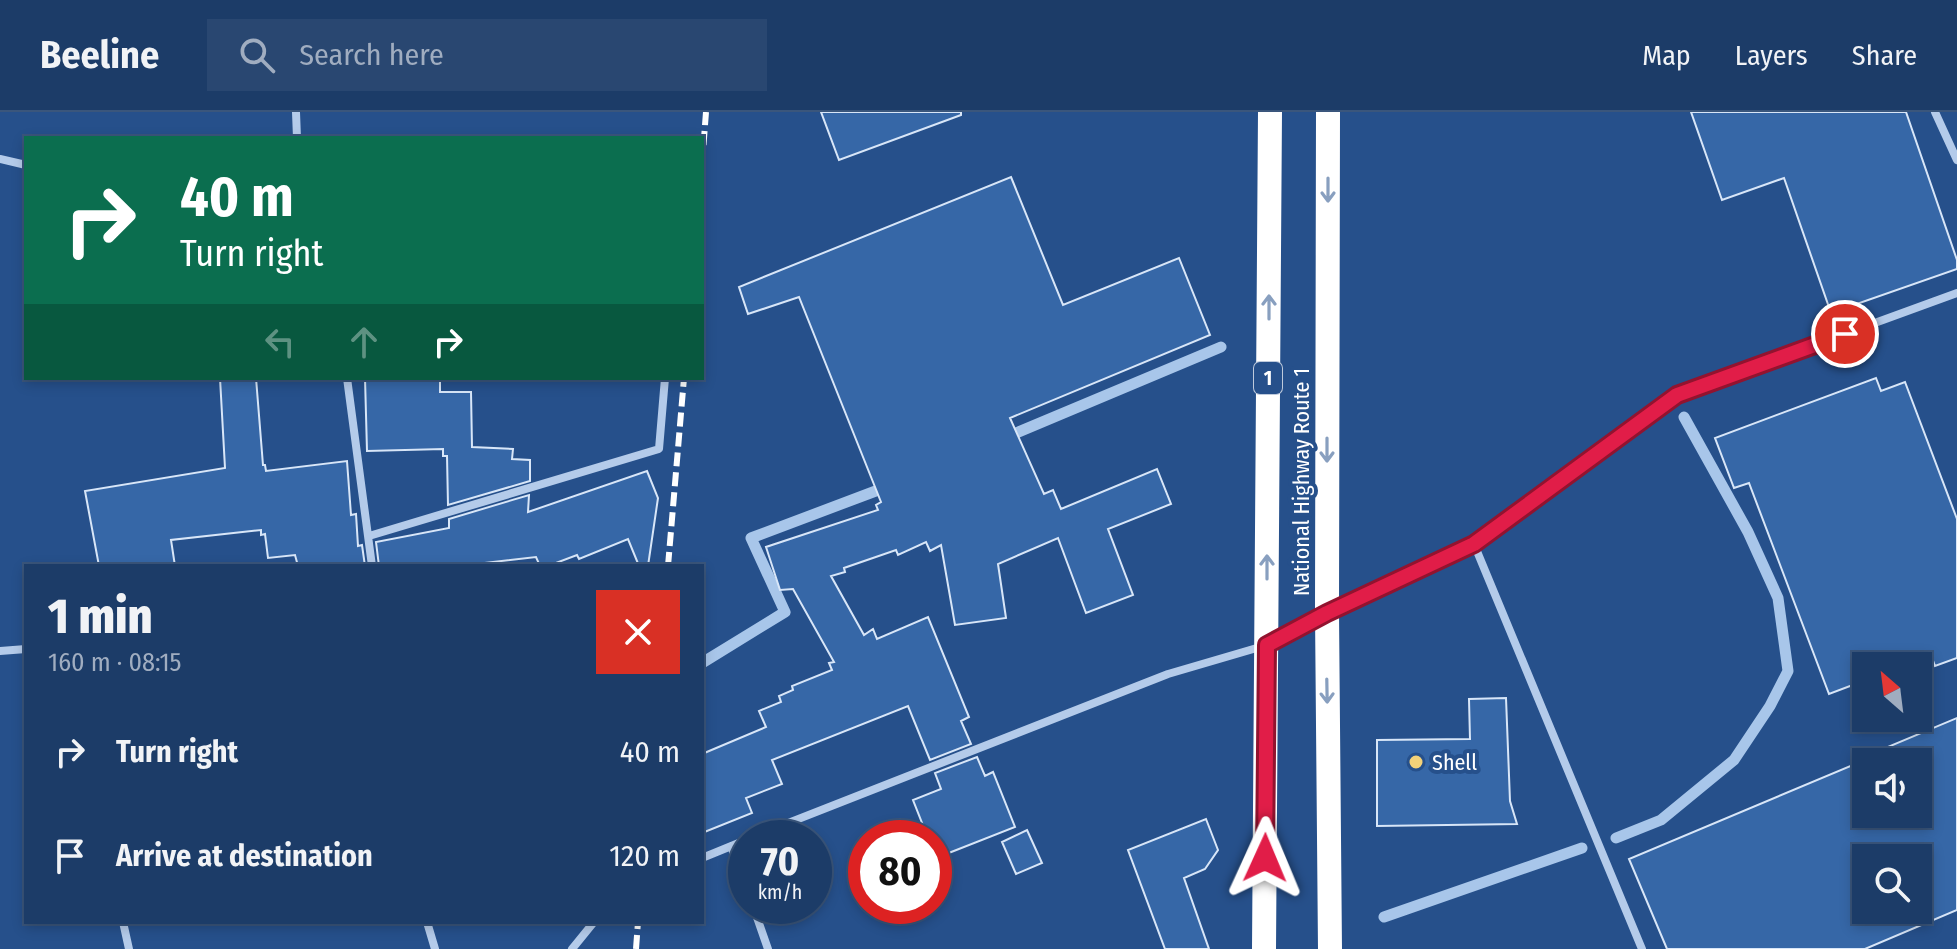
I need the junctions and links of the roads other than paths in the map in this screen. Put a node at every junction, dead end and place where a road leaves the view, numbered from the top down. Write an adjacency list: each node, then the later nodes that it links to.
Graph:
1 (296, 112): 5 (street)
2 (1270, 112): 16 (highway, National Highway Route 1 / 1, one-way to 2)
3 (1328, 112): 15 (highway, National Highway Route 1, one-way to 15)
4 (1935, 112): 7 (street)
5 (297, 136)
6 (0, 159): 8 (street)
7 (1957, 160)
8 (24, 165)
9 (1957, 293): 13 (street)
10 (347, 380): 12 (street)
11 (665, 380): 12 (street)
12 (369, 536): 14 (street)
13 (1474, 544): 15 (street); 32 (street)
14 (372, 564)
15 (1327, 613): 16 (street); 31 (highway, National Highway Route 1, one-way to 31)
16 (1267, 645): 19 (street); 30 (highway, National Highway Route 1 / 1)
17 (24, 649): 18 (street)
18 (0, 651)
19 (796, 820)
20 (728, 847): 21 (street)
21 (704, 857)
22 (123, 924): 26 (street)
23 (428, 924): 27 (street)
24 (592, 924): 28 (street)
25 (759, 924): 29 (street)
26 (129, 949)
27 (435, 949)
28 (572, 949)
29 (768, 949)
30 (1264, 949)
31 (1330, 949)
32 (1642, 949)

